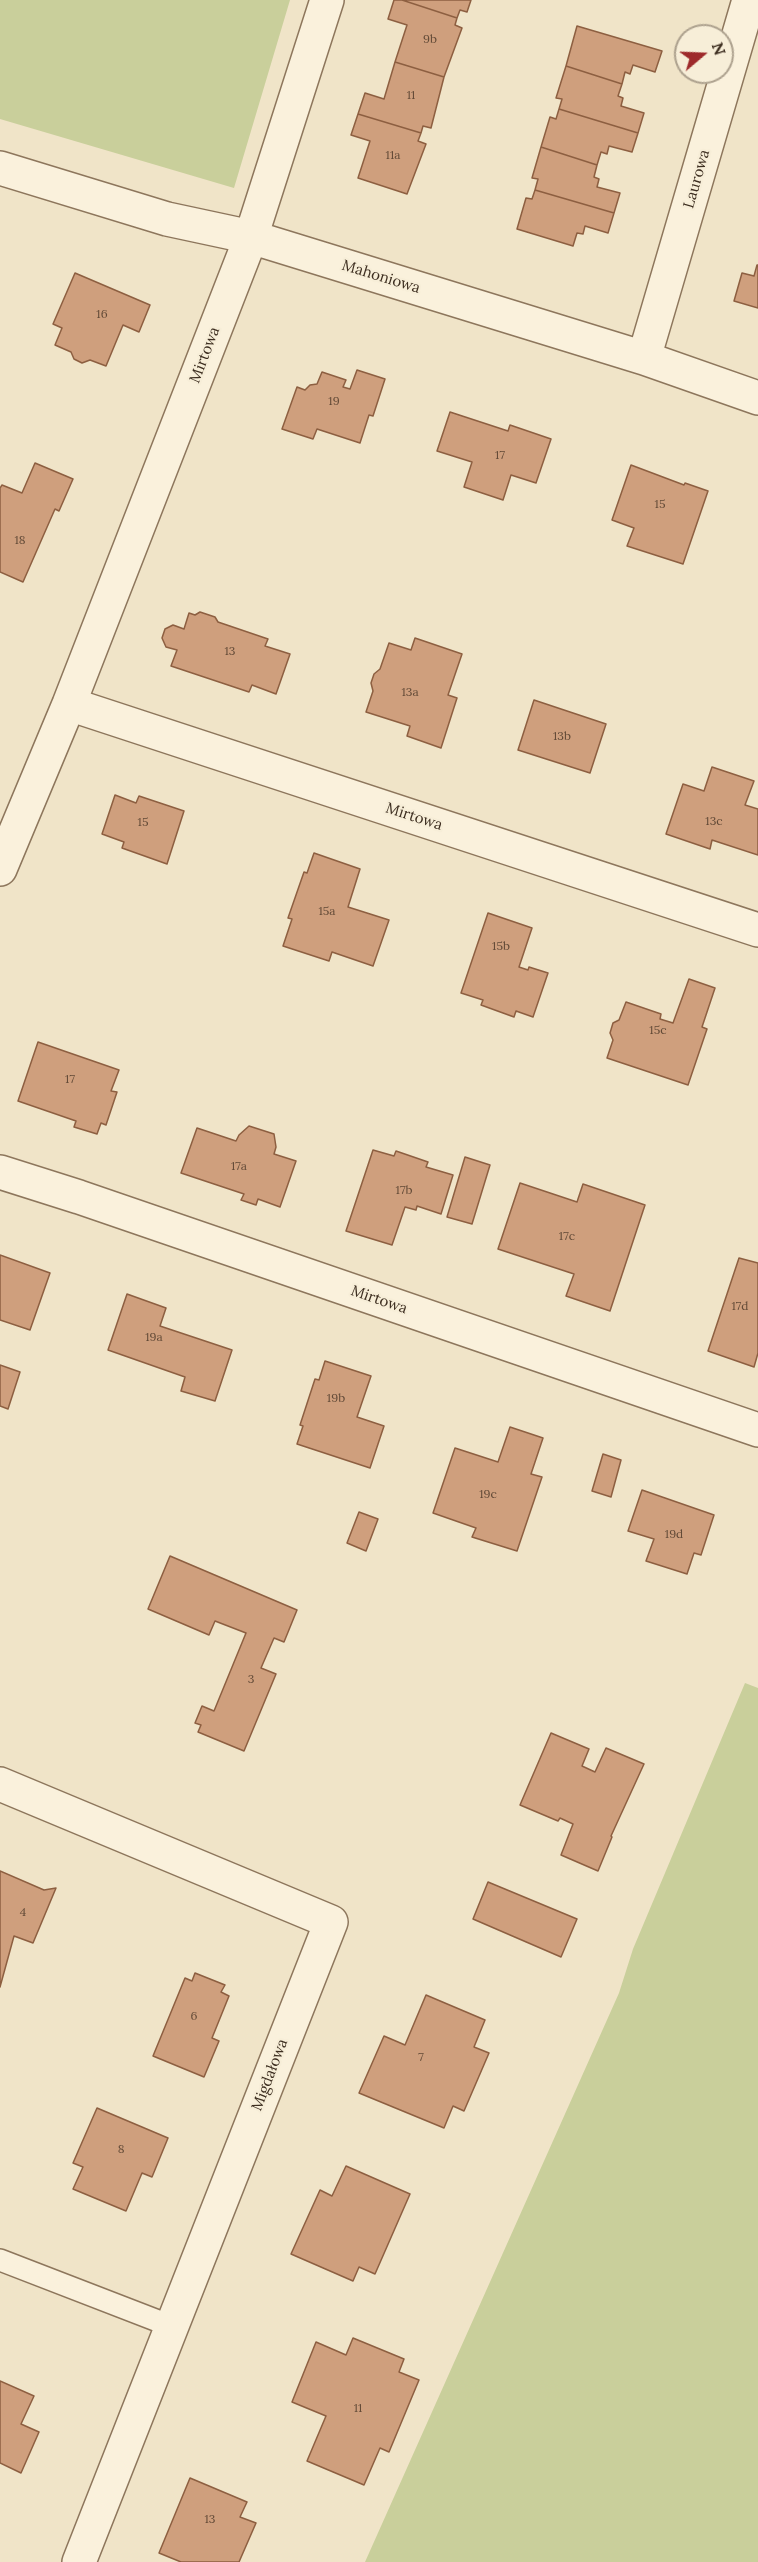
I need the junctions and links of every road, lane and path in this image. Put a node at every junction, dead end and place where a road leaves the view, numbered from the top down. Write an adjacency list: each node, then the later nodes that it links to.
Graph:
1 (327, 0): 4 (street, Mirtowa)
2 (750, 0): 5 (street, Laurowa)
3 (0, 168): 4 (street, Mahoniowa)
4 (251, 237): 5 (street, Mahoniowa); 7 (street, Mirtowa)
5 (644, 358): 6 (street, Mahoniowa)
6 (758, 398)
7 (69, 704): 8 (street, Mirtowa); 9 (street, Mirtowa)
8 (0, 869)
9 (758, 930)
10 (0, 1172): 11 (street, Mirtowa)
11 (758, 1430)
12 (0, 1784): 14 (street, Migdałowa)
13 (0, 2260): 14 (lane)
14 (171, 2326): 15 (street, Migdałowa)
15 (79, 2562)

